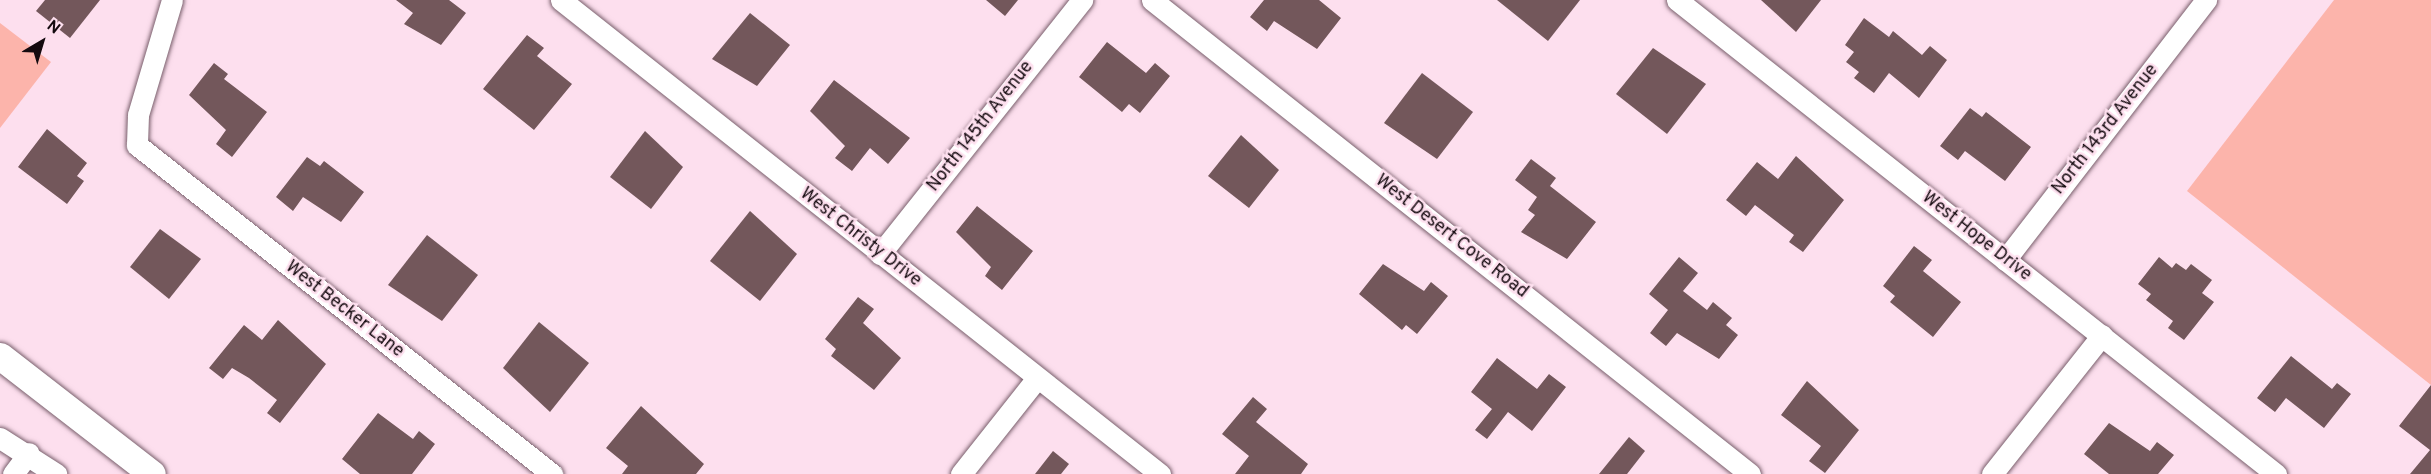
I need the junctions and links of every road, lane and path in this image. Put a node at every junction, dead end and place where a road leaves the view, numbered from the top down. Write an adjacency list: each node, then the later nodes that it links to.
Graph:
1 (172, 0): 17 (street, West Becker Lane)
2 (561, 0): 7 (street, West Christy Drive)
3 (1082, 0): 7 (street, North 145th Avenue)
4 (1152, 0): 20 (street, West Desert Cove Road)
5 (1677, 0): 8 (street, West Hope Drive)
6 (2206, 0): 8 (street, North 143rd Avenue)
7 (880, 254): 11 (street, West Christy Drive)
8 (2005, 260): 9 (street, West Hope Drive)
9 (2102, 335): 21 (street); 22 (street, West Hope Drive)
10 (0, 356): 16 (main road)
11 (1037, 378): 18 (street); 19 (street, West Christy Drive)
12 (0, 438): 13 (street)
13 (29, 453): 14 (street); 15 (street)
14 (13, 474)
15 (56, 474)
16 (152, 474)
17 (552, 474)
18 (961, 474)
19 (1160, 474)
20 (1750, 474)
21 (1992, 474)
22 (2276, 474)

